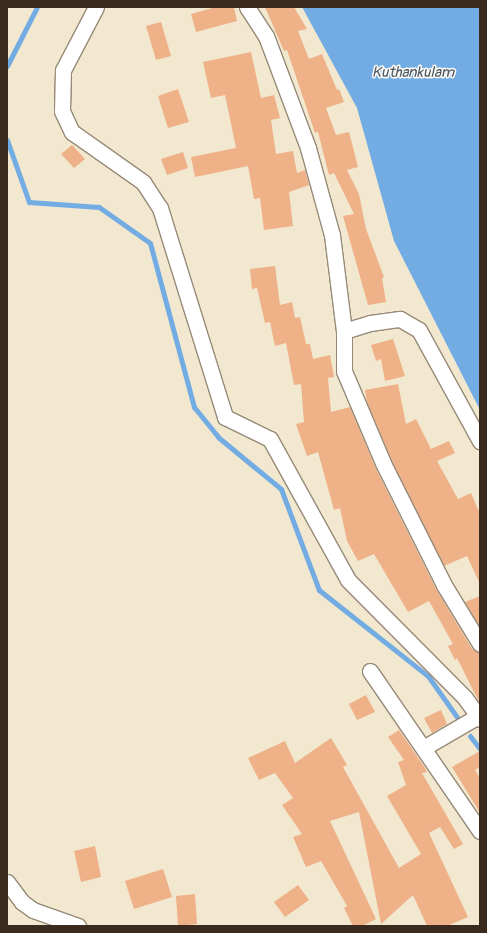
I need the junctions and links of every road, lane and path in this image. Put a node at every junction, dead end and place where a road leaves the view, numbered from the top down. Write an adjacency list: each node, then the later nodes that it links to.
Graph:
1 (96, 7): 7 (street)
2 (247, 7): 3 (street)
3 (344, 331): 4 (street); 5 (street)
4 (480, 442)
5 (480, 644)
6 (370, 671): 8 (street)
7 (479, 716): 8 (street)
8 (425, 747): 9 (street)
9 (480, 831)
10 (7, 882): 11 (street)
11 (78, 926)

